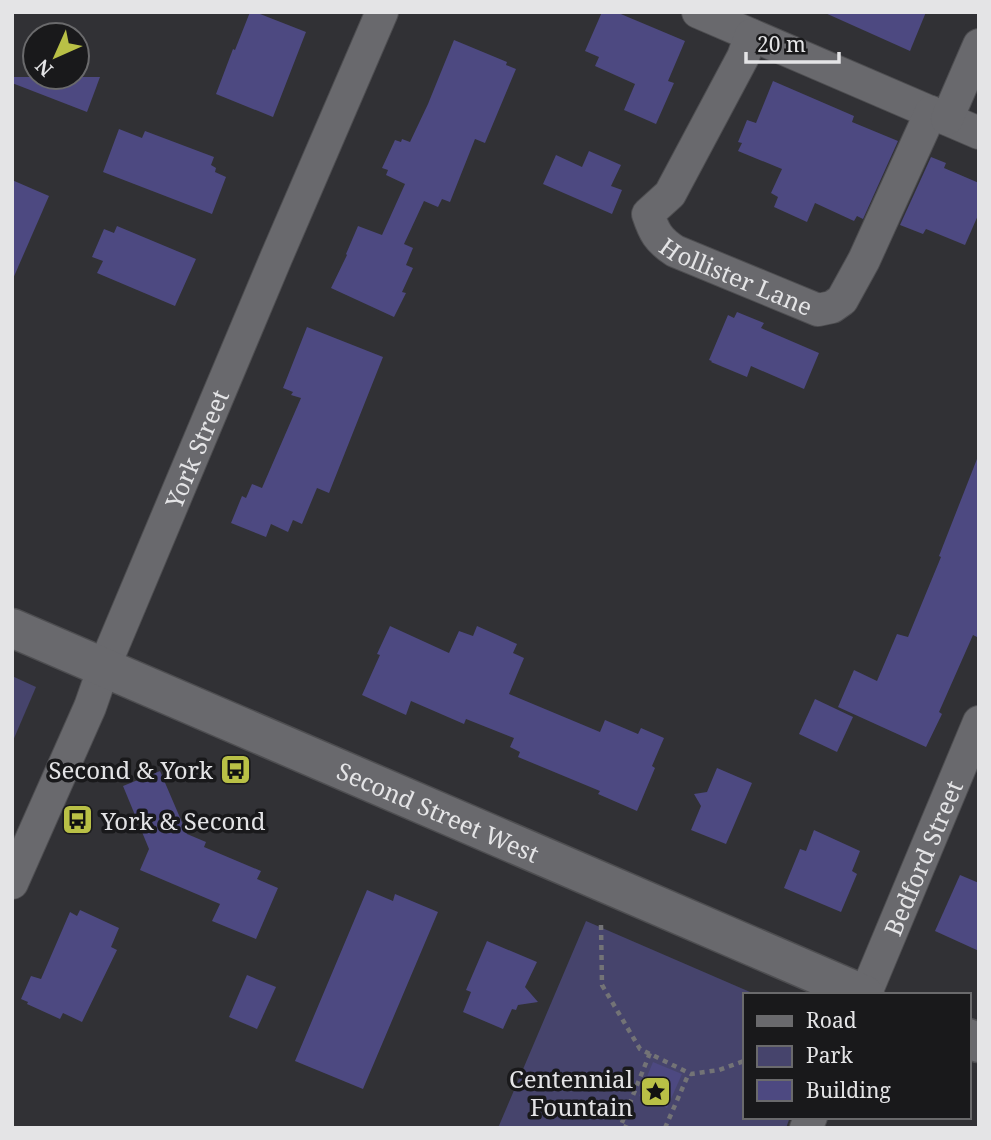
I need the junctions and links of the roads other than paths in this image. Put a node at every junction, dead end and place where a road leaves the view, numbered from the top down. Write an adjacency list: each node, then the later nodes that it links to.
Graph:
1 (382, 12): 8 (street, York Street)
2 (698, 12): 3 (street)
3 (751, 35): 5 (street); 5 (street, Hollister Lane)
4 (979, 44): 5 (street)
5 (939, 116): 6 (street)
6 (979, 133)
7 (12, 628): 8 (main road, Second Street West)
8 (104, 667): 10 (street, York Street); 11 (main road, Second Street West)
9 (979, 722): 12 (street, Bedford Street)
10 (12, 883)
11 (860, 993)
12 (866, 993)

